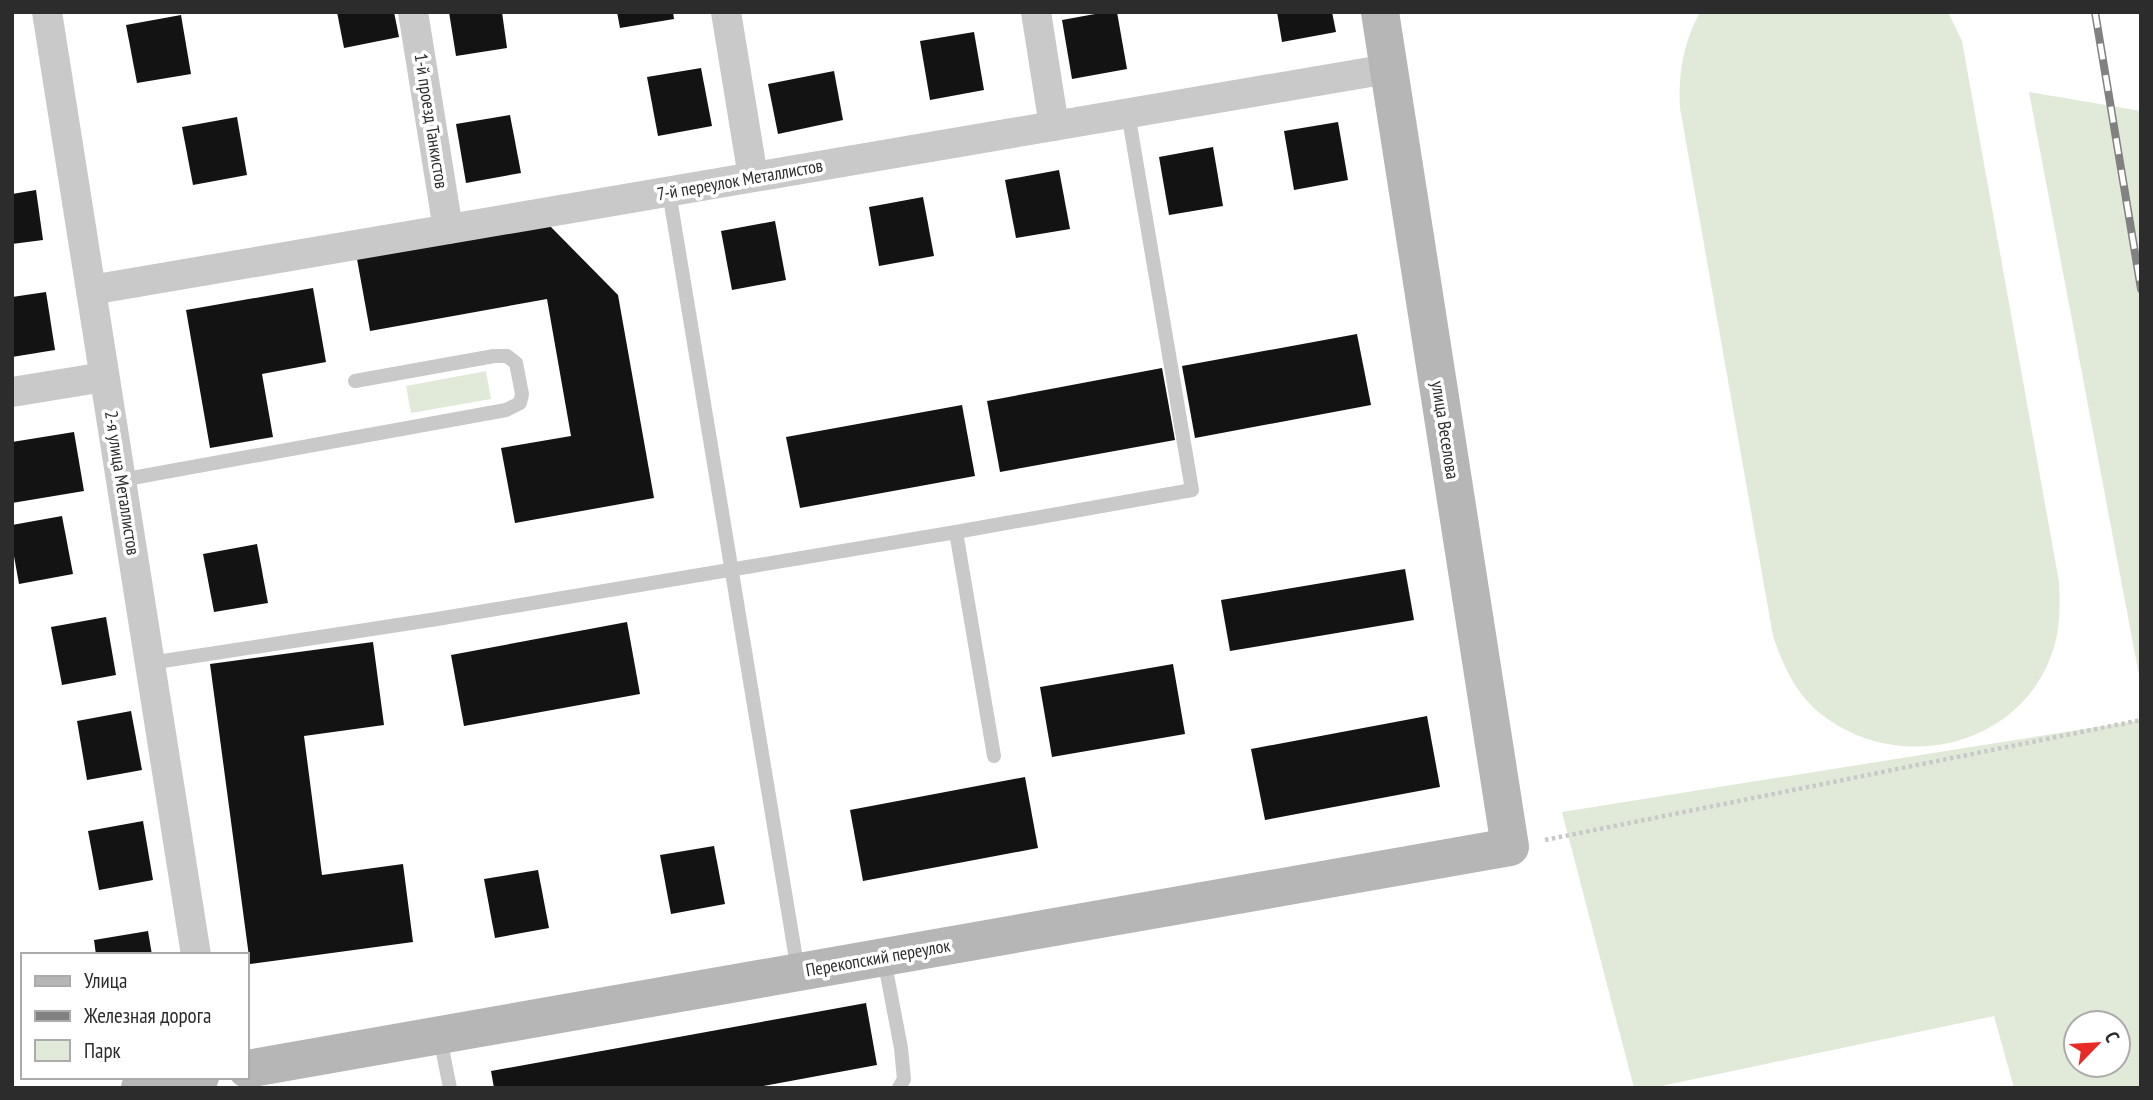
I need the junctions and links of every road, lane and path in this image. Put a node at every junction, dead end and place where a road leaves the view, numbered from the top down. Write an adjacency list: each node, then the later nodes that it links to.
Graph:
1 (47, 12): 12 (street, 2-я улица Металлистов)
2 (413, 12): 11 (street, 1-й проезд Танкистов)
3 (726, 12): 9 (street)
4 (1036, 12): 8 (street)
5 (1380, 12): 6 (street, улица Веселова)
6 (1388, 69): 7 (street, 7-й переулок Металлистов); 22 (street, улица Веселова)
7 (1128, 113): 8 (street, 7-й переулок Металлистов); 17 (lane)
8 (1054, 126): 9 (street, 7-й переулок Металлистов)
9 (753, 177): 10 (street, 7-й переулок Металлистов)
10 (668, 192): 11 (street, 7-й переулок Металлистов); 18 (lane)
11 (448, 229): 12 (street, 7-й переулок Металлистов)
12 (91, 290): 13 (street, 2-я улица Металлистов)
13 (104, 377): 15 (street); 16 (street, 2-я улица Металлистов)
14 (355, 381): 16 (lane)
15 (12, 392)
16 (121, 480): 19 (street, 2-я улица Металлистов)
17 (956, 532): 18 (lane); 21 (lane)
18 (731, 569): 19 (lane); 25 (lane)
19 (150, 663): 23 (street, 2-я улица Металлистов)
20 (2141, 720): 22 (path)
21 (994, 756)
22 (1510, 847): 24 (street, Перекопский переулок)
23 (196, 953)
24 (884, 957): 25 (street, Перекопский переулок); 31 (lane)
25 (798, 972): 26 (street, Перекопский переулок)
26 (440, 1035): 27 (street, Перекопский переулок); 30 (lane)
27 (248, 1069)
28 (189, 1079): 29 (street)
29 (140, 1088)
30 (450, 1088)
31 (899, 1088)

